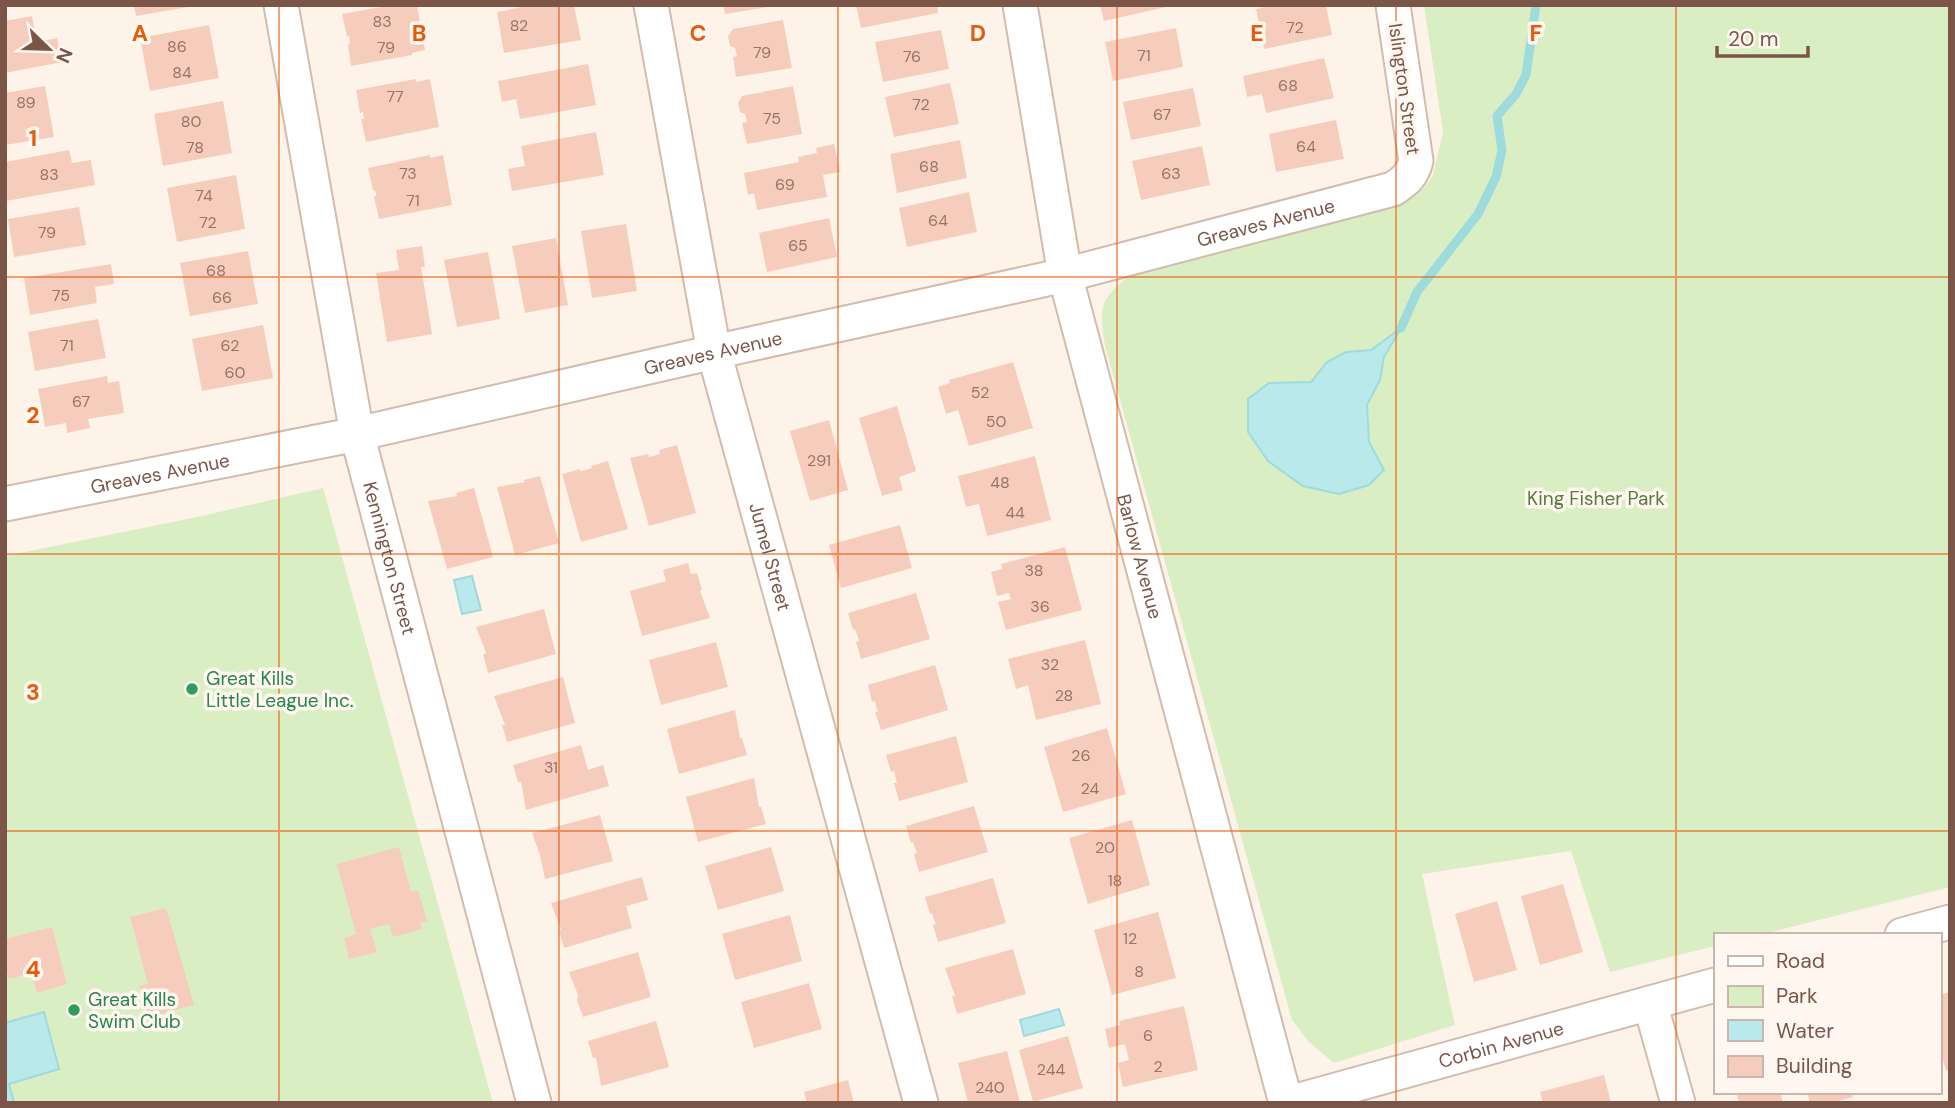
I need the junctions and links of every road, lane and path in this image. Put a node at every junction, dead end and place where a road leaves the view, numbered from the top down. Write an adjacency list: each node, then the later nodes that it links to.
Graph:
1 (281, 5): 8 (street, Kennington Street)
2 (652, 5): 7 (street, Jumel Street)
3 (1020, 5): 6 (street, Barlow Avenue)
4 (1393, 5): 5 (street, Islington Street)
5 (1413, 173): 6 (street, Greaves Avenue)
6 (1065, 275): 7 (street, Greaves Avenue); 16 (street, Barlow Avenue)
7 (714, 352): 8 (street, Greaves Avenue); 15 (street, Jumel Street)
8 (357, 435): 9 (street, Greaves Avenue); 14 (street, Kennington Street)
9 (5, 504)
10 (1950, 922): 11 (street)
11 (1909, 933)
12 (1714, 985): 13 (street, Corbin Avenue)
13 (1650, 1003): 16 (street, Corbin Avenue); 17 (street)
14 (534, 1103)
15 (921, 1103)
16 (1288, 1103)
17 (1678, 1103)

